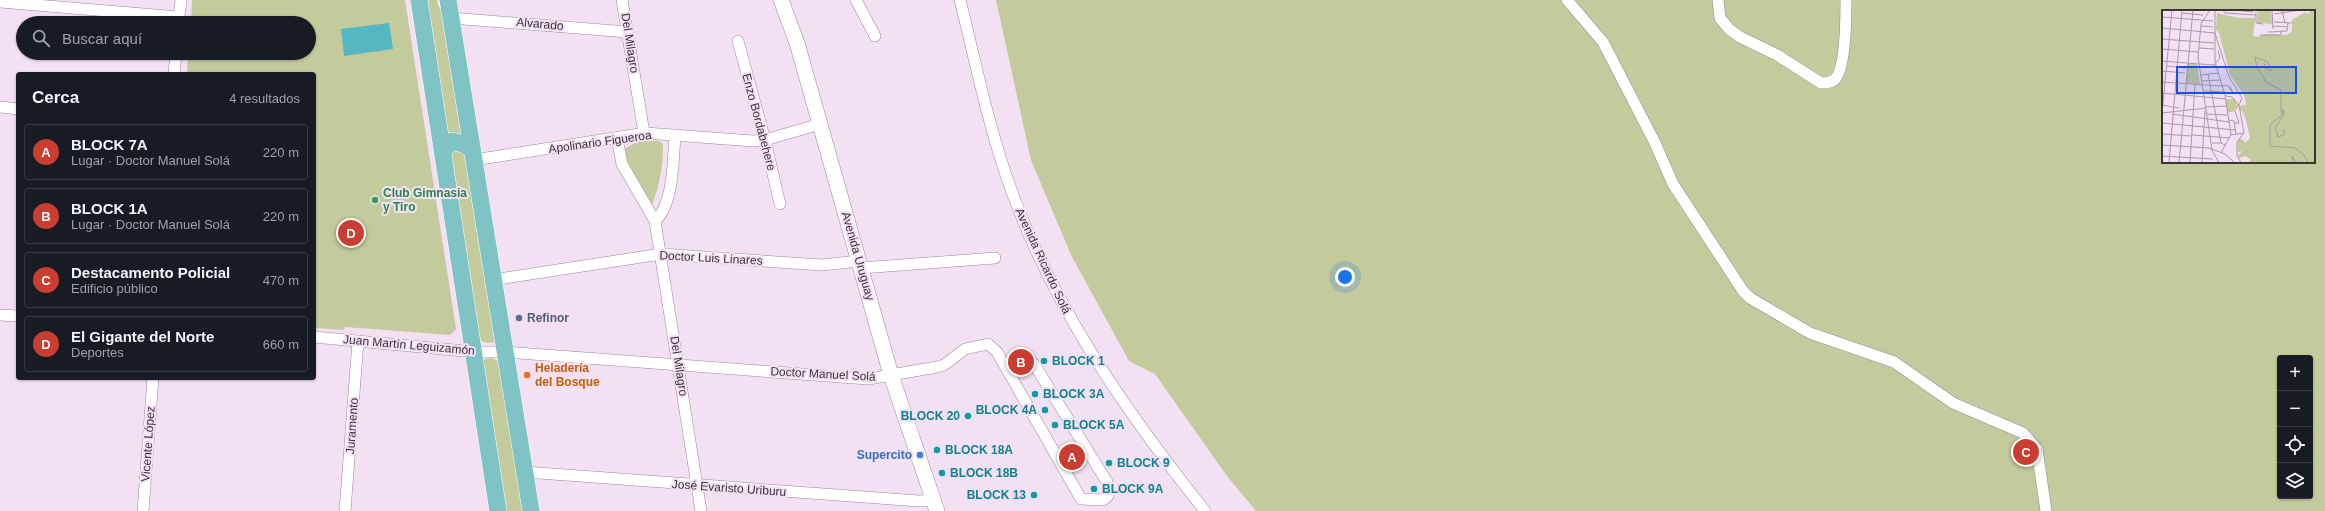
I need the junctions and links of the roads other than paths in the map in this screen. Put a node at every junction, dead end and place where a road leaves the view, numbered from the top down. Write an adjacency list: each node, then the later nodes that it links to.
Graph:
1 (181, 0): 13 (street)
2 (419, 0): 27 (main road)
3 (448, 0): 14 (main road)
4 (622, 0): 15 (street, Del Milagro)
5 (781, 0): 22 (street, Avenida Uruguay)
6 (856, 0): 16 (street)
7 (960, 0): 53 (street, Avenida Ricardo Solá)
8 (1567, 0): 54 (street)
9 (1718, 0): 10 (street)
10 (1846, 0)
11 (0, 2): 12 (street)
12 (139, 16)
13 (179, 16)
14 (451, 18): 15 (street, Alvarado); 28 (main road)
15 (628, 32): 23 (street, Del Milagro)
16 (875, 36)
17 (738, 41): 26 (street, Enzo Bordabehere)
18 (175, 60): 19 (street)
19 (174, 72)
20 (0, 107): 21 (street)
21 (16, 108)
22 (820, 124): 26 (street, Apolinario Figueroa); 33 (street, Avenida Uruguay)
23 (644, 134): 24 (street, Apolinario Figueroa); 25 (street, Apolinario Figueroa)
24 (676, 135): 26 (street, Apolinario Figueroa); 30 (street)
25 (617, 138): 28 (street, Apolinario Figueroa); 30 (street, Del Milagro)
26 (766, 140): 29 (street, Enzo Bordabehere)
27 (443, 151): 28 (main road); 39 (main road)
28 (473, 155): 34 (main road)
29 (780, 204)
30 (655, 221): 31 (street, Del Milagro)
31 (661, 254): 33 (street, Doctor Luis Linares); 34 (street, Doctor Luis Linares); 41 (street, Del Milagro)
32 (995, 258): 33 (street, Doctor Luis Linares)
33 (860, 264): 43 (street, Avenida Uruguay)
34 (492, 280): 40 (main road)
35 (0, 315): 36 (street)
36 (16, 316)
37 (316, 337): 38 (street, Juan Martín Leguizamón)
38 (358, 340): 39 (street, Juan Martín Leguizamón); 49 (street, Juramento)
39 (475, 352): 40 (street, Juan Martín Leguizamón); 50 (main road)
40 (504, 352): 41 (street, Doctor Manuel Solá); 45 (main road)
41 (679, 364): 43 (street, Doctor Manuel Solá); 46 (street, Del Milagro)
42 (1034, 364): 43 (street, Doctor Manuel Solá)
43 (891, 375): 47 (street, Avenida Uruguay)
44 (153, 380): 48 (street, Vicente López)
45 (525, 472): 46 (street, José Evaristo Uriburu); 51 (main road)
46 (698, 486): 47 (street, José Evaristo Uriburu); 52 (street, Del Milagro)
47 (935, 505)
48 (143, 511)
49 (345, 511)
50 (498, 511)
51 (531, 511)
52 (701, 511)
53 (1205, 511)
54 (2046, 511)

